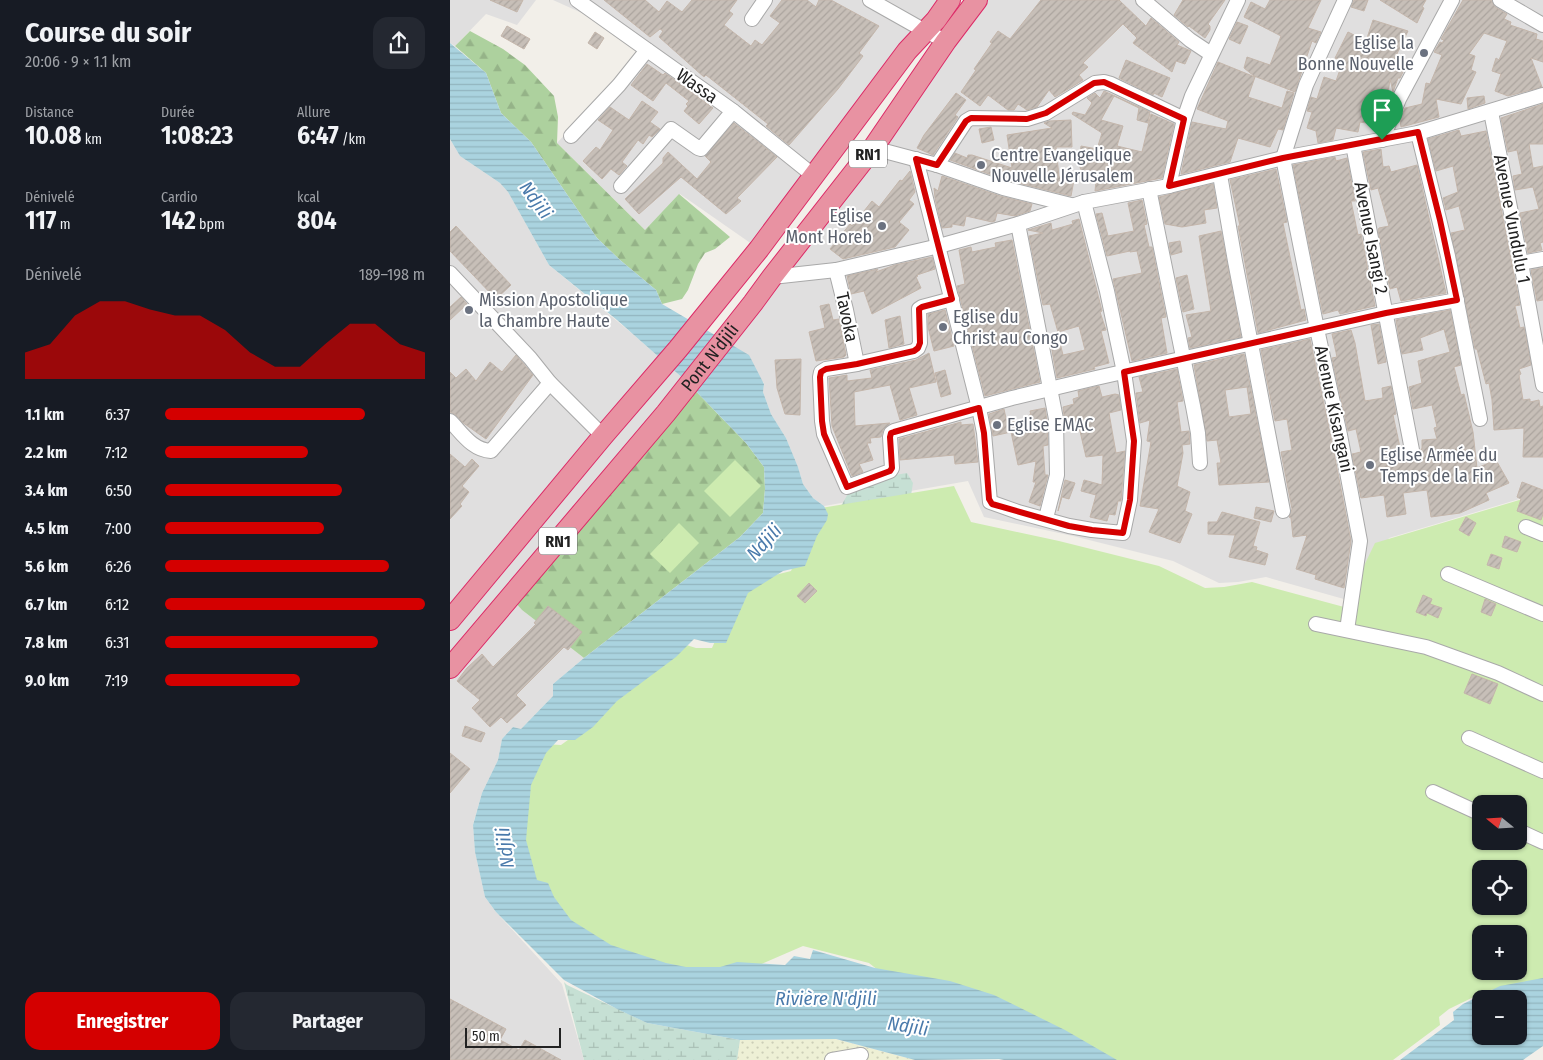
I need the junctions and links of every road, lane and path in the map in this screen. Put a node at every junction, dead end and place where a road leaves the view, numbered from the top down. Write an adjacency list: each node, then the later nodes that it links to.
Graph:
1 (577, 0): 15 (street, Wassa)
2 (765, 0): 11 (street)
3 (870, 0): 13 (street)
4 (950, 0): 13 (highway, RN1)
5 (978, 0): 14 (highway, RN1)
6 (1143, 0): 16 (street)
7 (1238, 0): 16 (street)
8 (1345, 0): 26 (street)
9 (1452, 0): 23 (street)
10 (1500, 0): 12 (street)
11 (752, 18)
12 (1543, 25)
13 (925, 31): 14 (street); 30 (highway, RN1)
14 (946, 41): 25 (highway, RN1)
15 (647, 50): 18 (street, Wassa); 22 (street)
16 (1211, 54): 20 (street)
17 (1543, 96): 19 (street)
18 (733, 111): 30 (street, Wassa); 31 (street)
19 (1491, 112): 21 (street); 38 (street, Avenue Vundulu 1)
20 (1184, 119): 28 (street); 32 (street)
21 (1418, 132): 23 (street); 43 (street)
22 (571, 136)
23 (1382, 140): 24 (street)
24 (1353, 145): 26 (street); 44 (street, Avenue Isangi 2)
25 (873, 148): 27 (street); 41 (highway, RN1)
26 (1283, 158): 29 (street); 45 (street, Avenue Kisangani)
27 (916, 159): 28 (street); 36 (street)
28 (937, 165): 34 (street)
29 (1220, 175): 32 (street); 46 (street)
30 (814, 176): 56 (highway, Pont N'djili / RN1)
31 (621, 186)
32 (1169, 186): 33 (street)
33 (1149, 189): 34 (street); 47 (street)
34 (1078, 203): 35 (street); 49 (street)
35 (1018, 224): 36 (street); 52 (street)
36 (939, 246): 39 (street); 42 (street)
37 (1543, 259): 38 (street)
38 (1521, 263): 51 (street, Avenue Vundulu 1)
39 (836, 270): 41 (street); 48 (street, Tavoka)
40 (450, 273): 50 (street)
41 (772, 277): 68 (highway, Pont N'djili / RN1)
42 (952, 299): 48 (street, Tavoka); 53 (street)
43 (1457, 300): 44 (street); 54 (street)
44 (1386, 313): 45 (street); 57 (street, Avenue Isangi 2)
45 (1316, 329): 46 (street); 67 (street, Avenue Kisangani)
46 (1252, 343): 47 (street); 59 (street)
47 (1184, 359): 49 (street); 58 (street)
48 (857, 364): 53 (street, Tavoka)
49 (1124, 372): 52 (street); 60 (street)
50 (550, 383): 55 (street); 56 (street)
51 (1543, 384)
52 (1050, 390): 53 (street); 60 (street)
53 (979, 408): 60 (street)
54 (1480, 419)
55 (450, 420)
56 (603, 436): 65 (highway, RN1)
57 (1412, 450)
58 (1200, 463)
59 (1283, 511)
60 (1046, 518)
61 (1526, 527): 62 (street)
62 (1543, 534)
63 (1448, 574): 64 (street)
64 (1543, 614)
65 (450, 620)
66 (1316, 624): 67 (street)
67 (1347, 630): 69 (street)
68 (450, 668)
69 (1543, 694)
70 (1469, 738): 71 (street)
71 (1543, 771)
72 (1434, 792): 73 (street)
73 (1472, 810)
74 (1528, 835): 75 (street)
75 (1543, 842)
76 (861, 1055): 77 (street)
77 (832, 1060)

